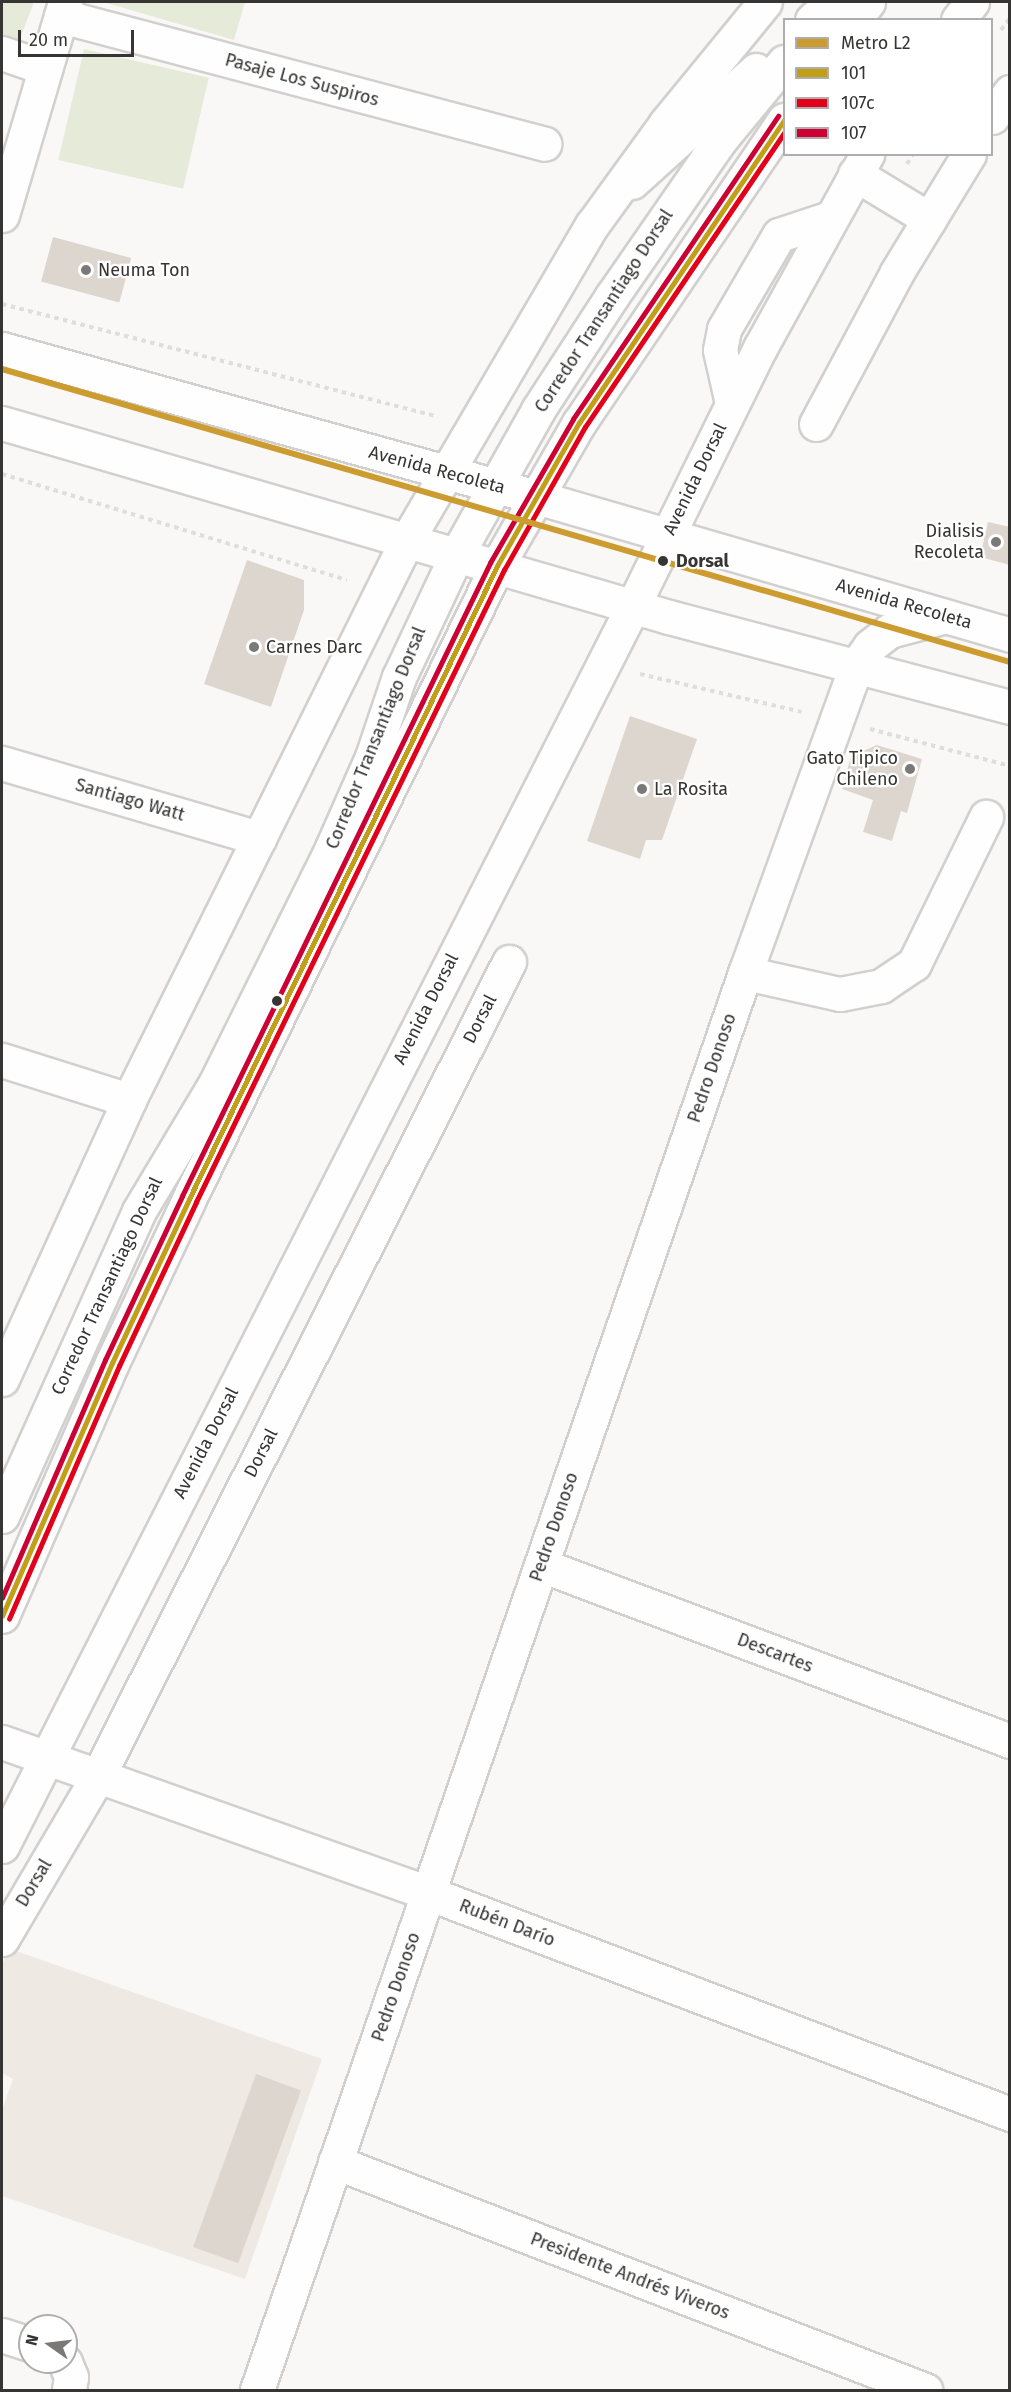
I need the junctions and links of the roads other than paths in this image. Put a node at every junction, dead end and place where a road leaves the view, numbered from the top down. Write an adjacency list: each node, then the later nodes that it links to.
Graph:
1 (765, 2): 20 (street)
2 (834, 2): 6 (street); 7 (street)
3 (868, 2): 8 (street)
4 (972, 2): 9 (street)
5 (63, 9): 13 (street); 17 (street, Pasaje Los Suspiros)
6 (814, 18)
7 (822, 18)
8 (856, 18)
9 (960, 18)
10 (783, 46): 20 (street)
11 (2, 53): 13 (street)
12 (783, 63): 27 (street, Corredor Transantiago Dorsal)
13 (45, 68): 21 (street)
14 (1010, 92): 15 (street)
15 (993, 116)
16 (783, 121): 28 (street, Corredor Transantiago Dorsal)
17 (544, 144)
18 (968, 156): 22 (street)
19 (861, 164): 22 (street, Avenida Dorsal); 29 (street, Avenida Dorsal)
20 (607, 205): 26 (street)
21 (2, 215)
22 (929, 219): 25 (street)
23 (2, 349): 26 (street, Avenida Recoleta)
24 (2, 423): 30 (street)
25 (816, 424)
26 (445, 473): 27 (street, Avenida Recoleta); 30 (street)
27 (495, 486): 28 (street, Avenida Recoleta); 31 (street, Corredor Transantiago Dorsal)
28 (536, 497): 29 (street, Avenida Recoleta); 32 (street, Corredor Transantiago Dorsal)
29 (668, 535): 33 (street, Avenida Dorsal); 34 (street, Avenida Recoleta)
30 (407, 540): 31 (street); 40 (street)
31 (457, 554): 32 (street); 46 (street, Corredor Transantiago Dorsal)
32 (497, 566): 33 (street); 48 (street, Corredor Transantiago Dorsal)
33 (633, 606): 36 (street); 51 (street, Avenida Dorsal)
34 (944, 616): 35 (street, Avenida Recoleta); 36 (street, Pedro Donoso)
35 (1010, 635)
36 (856, 666): 37 (street); 42 (street, Pedro Donoso)
37 (1010, 707)
38 (2, 763): 40 (street, Santiago Watt)
39 (986, 818): 42 (street)
40 (259, 838): 44 (street)
41 (509, 962): 52 (street, Dorsal)
42 (745, 973): 47 (street, Pedro Donoso)
43 (2, 1060): 44 (street)
44 (129, 1100): 45 (street)
45 (5, 1360)
46 (2, 1516)
47 (541, 1565): 49 (street, Descartes); 54 (street, Pedro Donoso)
48 (2, 1616)
49 (1008, 1734)
50 (2, 1742): 51 (street, Rubén Darío)
51 (47, 1758): 52 (street, Rubén Darío); 53 (street, Avenida Dorsal)
52 (98, 1776): 54 (street, Rubén Darío); 55 (street, Dorsal)
53 (2, 1846)
54 (428, 1893): 56 (street, Rubén Darío); 57 (street, Pedro Donoso)
55 (2, 1938)
56 (1010, 2114)
57 (335, 2163): 62 (street, Pedro Donoso); 63 (street, Presidente Andrés Viveros)
58 (2, 2335): 59 (street)
59 (18, 2340)
60 (70, 2374): 61 (street)
61 (69, 2391)
62 (257, 2391)
63 (925, 2391)

